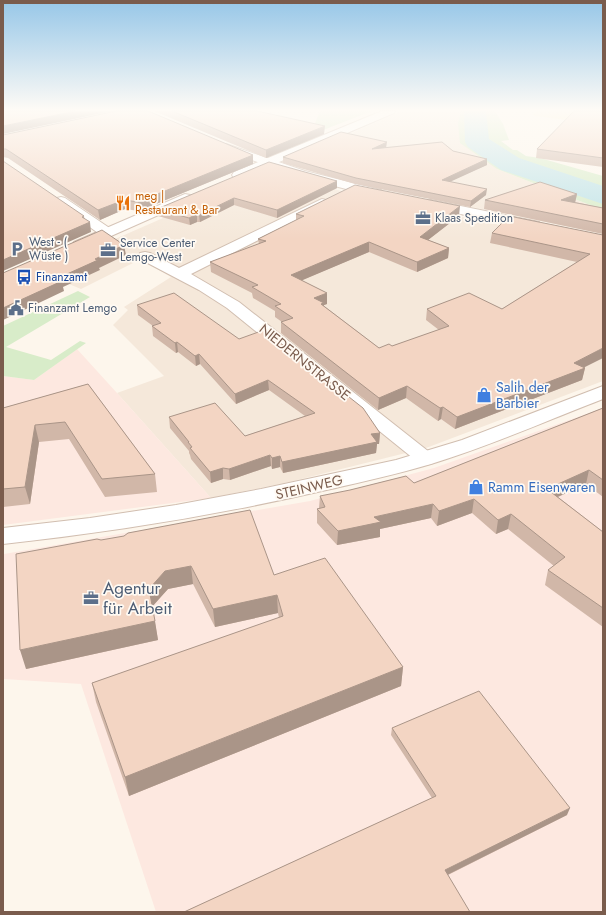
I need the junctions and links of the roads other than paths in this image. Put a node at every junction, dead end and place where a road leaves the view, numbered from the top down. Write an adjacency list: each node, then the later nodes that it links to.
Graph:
1 (244, 154): 3 (street)
2 (288, 154): 3 (street)
3 (266, 163): 4 (street); 5 (street)
4 (226, 181)
5 (353, 188): 8 (street); 14 (street)
6 (198, 193): 11 (street)
7 (53, 196): 11 (street)
8 (391, 196)
9 (422, 202): 10 (street)
10 (543, 227)
11 (106, 232): 12 (street)
12 (63, 252)
13 (144, 256): 14 (street, NIEDERNSTRASSE)
14 (179, 274): 16 (street, NIEDERNSTRASSE)
15 (603, 392): 16 (street, STEINWEG)
16 (426, 459): 17 (street, STEINWEG)
17 (3, 536)

